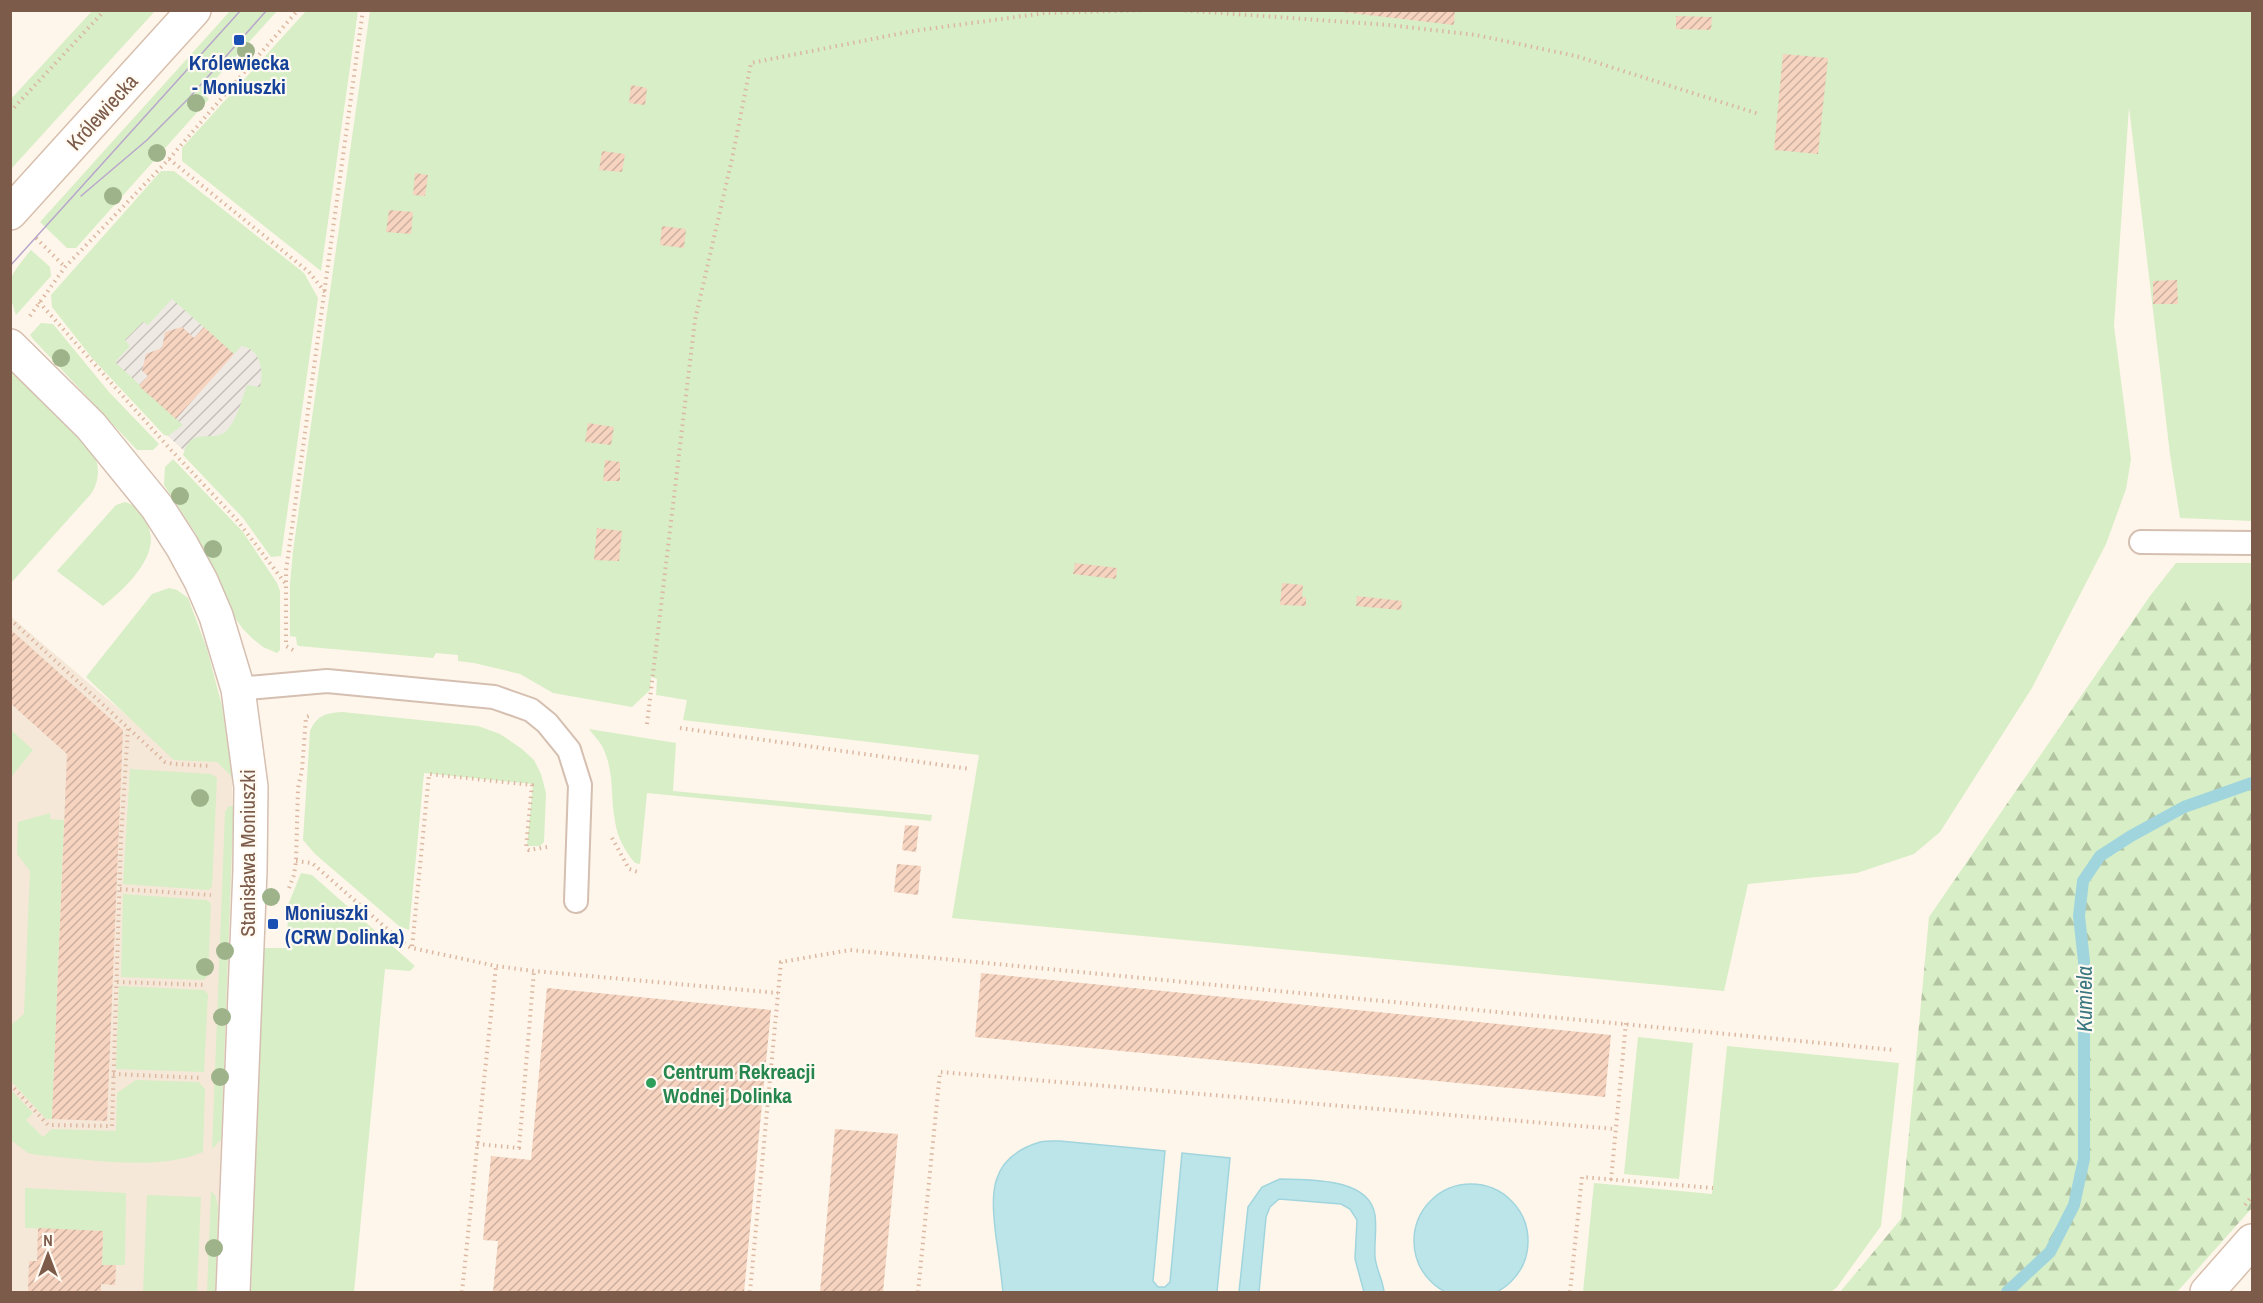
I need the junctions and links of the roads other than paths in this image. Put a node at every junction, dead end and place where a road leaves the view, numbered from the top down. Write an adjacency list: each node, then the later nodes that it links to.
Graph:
1 (194, 10): 2 (street, Królewiecka)
2 (10, 213)
3 (19, 333): 6 (street, Stanisława Moniuszki)
4 (2141, 542): 5 (lane)
5 (2253, 543)
6 (238, 689): 7 (lane); 9 (street, Stanisława Moniuszki)
7 (576, 901)
8 (2253, 1240): 10 (street)
9 (234, 1293)
10 (2207, 1293)

